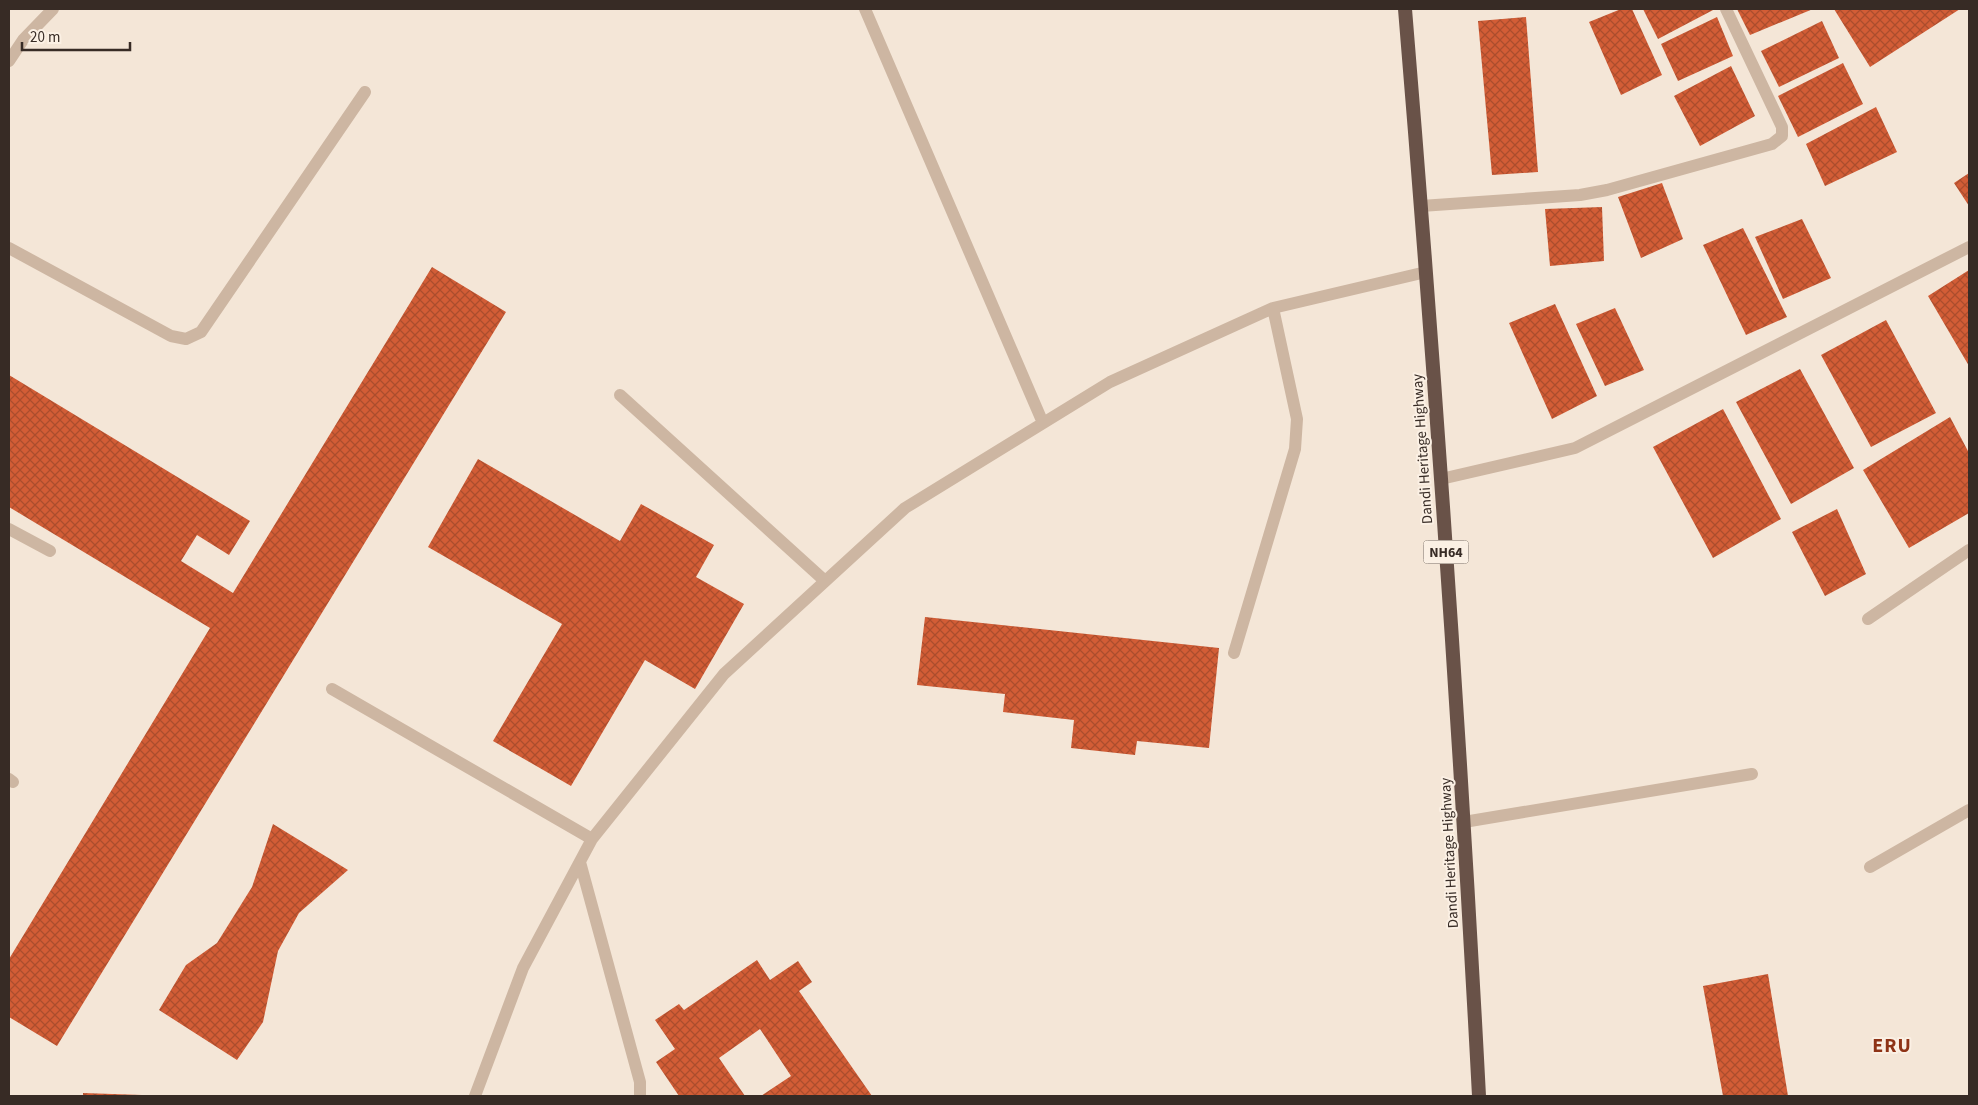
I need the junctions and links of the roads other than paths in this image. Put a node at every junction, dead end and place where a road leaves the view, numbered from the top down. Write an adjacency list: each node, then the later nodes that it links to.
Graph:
1 (54, 9): 5 (street)
2 (865, 9): 13 (street)
3 (1405, 9): 7 (highway, Dandi Heritage Highway / NH64)
4 (1726, 9): 7 (street)
5 (9, 60)
6 (365, 92): 9 (street)
7 (1421, 206): 10 (highway, Dandi Heritage Highway / NH64)
8 (1969, 247): 14 (street)
9 (9, 248)
10 (1426, 272): 11 (street); 14 (highway, Dandi Heritage Highway / NH64)
11 (1274, 308): 13 (street); 20 (street)
12 (620, 395): 18 (street)
13 (1043, 423): 18 (street)
14 (1441, 479): 24 (highway, Dandi Heritage Highway / NH64)
15 (9, 529): 17 (street)
16 (1969, 550): 19 (street)
17 (50, 551)
18 (824, 581): 25 (street)
19 (1868, 619)
20 (1234, 653)
21 (332, 689): 25 (street)
22 (1752, 774): 24 (street)
23 (1969, 810): 27 (street)
24 (1464, 822): 30 (highway, Dandi Heritage Highway / NH64)
25 (592, 839): 26 (street)
26 (580, 862): 28 (street); 29 (street)
27 (1870, 867)
28 (475, 1096)
29 (640, 1096)
30 (1479, 1096)

